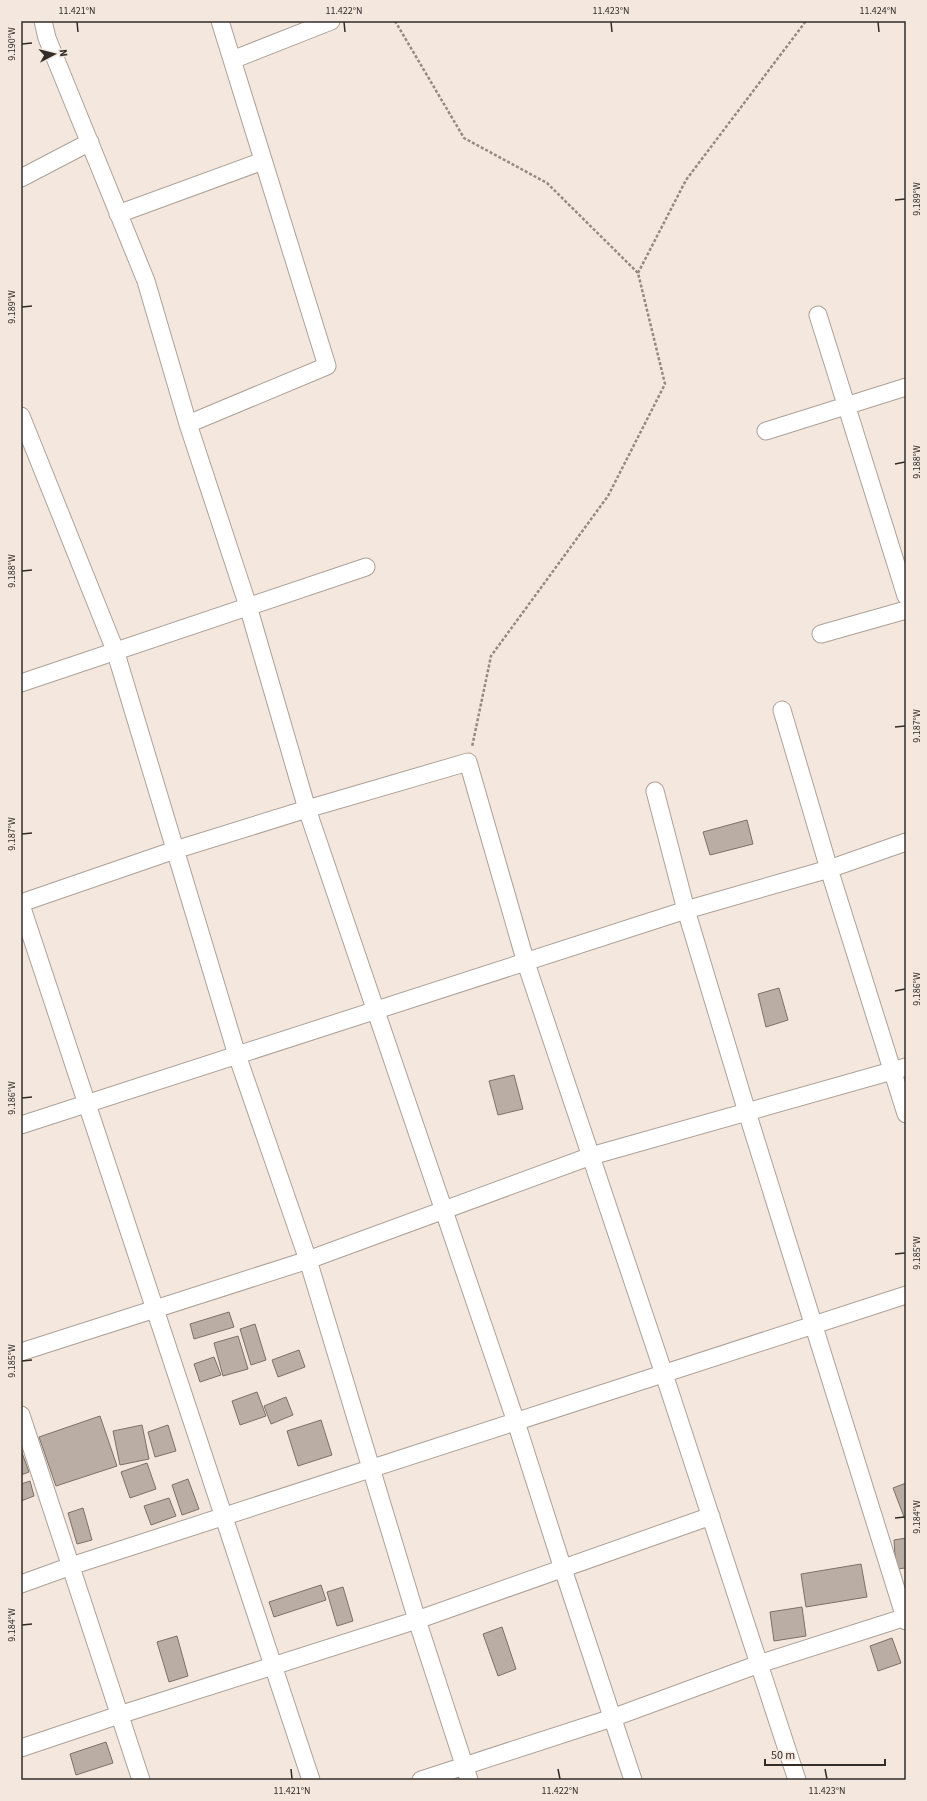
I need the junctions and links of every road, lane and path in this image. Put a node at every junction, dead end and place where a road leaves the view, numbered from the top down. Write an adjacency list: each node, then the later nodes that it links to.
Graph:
1 (43, 21): 7 (street)
2 (220, 21): 6 (street)
3 (331, 21): 6 (street)
4 (395, 21): 11 (path)
5 (806, 21): 11 (path)
6 (232, 60): 8 (street)
7 (90, 142): 9 (street); 10 (street)
8 (263, 161): 10 (street); 15 (street)
9 (21, 178)
10 (118, 214): 15 (street)
11 (638, 273): 26 (path)
12 (818, 315): 14 (street)
13 (906, 387): 14 (street)
14 (847, 406): 17 (street); 19 (street)
15 (188, 424): 20 (street)
16 (22, 426): 23 (street)
17 (766, 431)
18 (366, 566): 20 (street)
19 (906, 596)
20 (248, 606): 23 (street); 28 (street)
21 (906, 610): 22 (street)
22 (821, 634)
23 (115, 650): 24 (street); 30 (street)
24 (21, 683)
25 (782, 710): 31 (street)
26 (468, 762): 28 (street); 34 (street)
27 (655, 791): 33 (street)
28 (307, 809): 30 (street); 35 (street)
29 (906, 842): 31 (street)
30 (175, 850): 32 (street); 36 (street)
31 (828, 870): 33 (street); 37 (street)
32 (21, 904): 38 (street)
33 (686, 910): 34 (street); 39 (street)
34 (526, 963): 35 (street); 42 (street)
35 (375, 1010): 36 (street); 43 (street)
36 (237, 1055): 38 (street); 44 (street)
37 (899, 1069): 39 (street); 40 (street)
38 (88, 1102): 41 (street); 46 (street)
39 (747, 1112): 42 (street); 47 (street)
40 (906, 1114)
41 (21, 1125)
42 (591, 1156): 43 (street); 49 (street)
43 (444, 1211): 44 (street); 51 (street)
44 (308, 1260): 46 (street); 52 (street)
45 (906, 1295): 47 (street)
46 (156, 1308): 48 (street); 54 (street)
47 (813, 1325): 49 (street); 58 (street)
48 (21, 1352)
49 (664, 1374): 51 (street); 53 (street)
50 (21, 1415): 55 (street)
51 (516, 1422): 52 (street); 56 (street)
52 (371, 1468): 54 (street); 59 (street)
53 (711, 1516): 56 (street); 60 (street)
54 (224, 1517): 55 (street); 61 (street)
55 (71, 1566): 57 (street); 62 (street)
56 (563, 1569): 59 (street); 63 (street)
57 (21, 1584)
58 (906, 1619): 60 (street)
59 (417, 1620): 61 (street); 65 (street)
60 (759, 1664): 63 (street); 70 (street)
61 (274, 1667): 62 (street); 67 (street)
62 (119, 1715): 64 (street); 66 (street)
63 (612, 1718): 65 (street); 69 (street)
64 (21, 1748)
65 (466, 1773): 68 (street)
66 (141, 1780)
67 (311, 1780)
68 (421, 1780)
69 (633, 1780)
70 (797, 1780)

